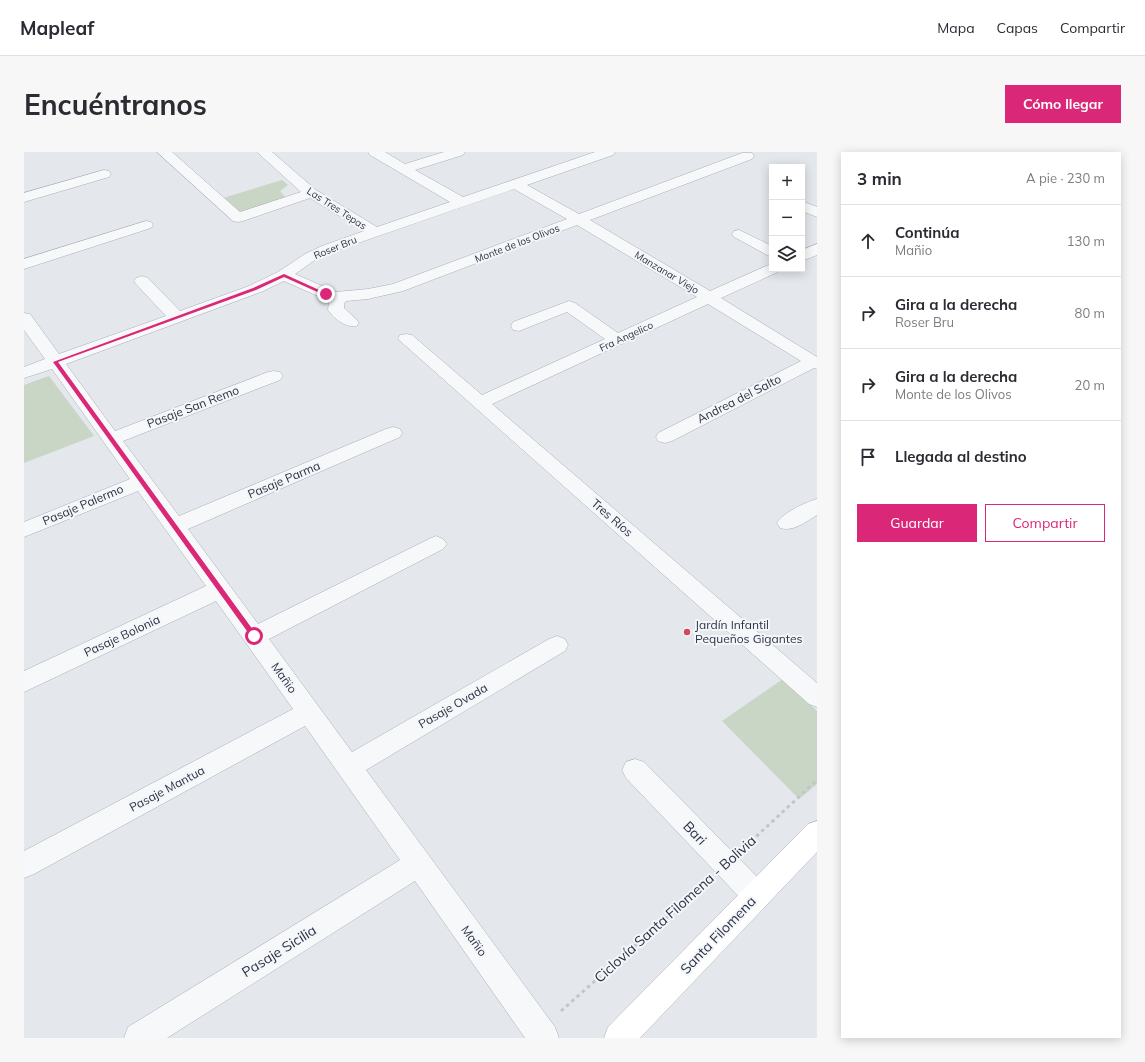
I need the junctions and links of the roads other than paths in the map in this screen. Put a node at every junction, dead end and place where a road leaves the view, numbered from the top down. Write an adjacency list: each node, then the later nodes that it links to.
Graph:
1 (164, 152): 10 (street)
2 (264, 152): 10 (street, Las Tres Tepas)
3 (375, 152): 7 (street)
4 (458, 152): 7 (street)
5 (608, 152): 9 (street, Roser Bru)
6 (743, 154): 15 (street, Monte de los Olivos)
7 (403, 169): 12 (street)
8 (104, 174): 11 (street)
9 (515, 184): 12 (street, Roser Bru); 15 (street, Manzanar Viejo)
10 (311, 193): 17 (street, Las Tres Tepas)
11 (24, 198)
12 (461, 202): 17 (street, Roser Bru)
13 (805, 207): 14 (street)
14 (817, 213)
15 (579, 220): 26 (street, Monte de los Olivos); 27 (street, Manzanar Viejo)
16 (146, 225): 22 (street)
17 (375, 232): 24 (street, Roser Bru)
18 (738, 234): 20 (street)
19 (817, 249): 21 (street)
20 (769, 250)
21 (805, 255)
22 (24, 264)
23 (769, 270): 27 (street, Fra Angelico)
24 (284, 275): 26 (street, Monte de los Olivos); 28 (street, Roser Bru)
25 (142, 281): 28 (street)
26 (341, 297): 30 (street)
27 (709, 298): 33 (street, Fra Angelico); 35 (street, Manzanar Viejo)
28 (176, 316): 34 (street, Roser Bru)
29 (24, 318): 34 (street, Mañio)
30 (351, 322)
31 (519, 326): 33 (street)
32 (406, 339): 38 (street, Tres Ríos)
33 (617, 340): 38 (street, Fra Angelico)
34 (55, 362): 36 (street, Roser Bru); 41 (street, Mañio)
35 (815, 363): 40 (street, Andrea del Salto)
36 (24, 373)
37 (274, 376): 41 (street, Pasaje San Remo)
38 (480, 403): 52 (street, Tres Ríos)
39 (393, 433): 45 (street, Pasaje Parma)
40 (665, 437)
41 (112, 439): 42 (street, Mañio)
42 (142, 481): 45 (street, Mañio); 46 (street, Pasaje Palermo)
43 (817, 506): 44 (street)
44 (787, 524)
45 (175, 526): 48 (street, Mañio)
46 (24, 530)
47 (436, 544): 49 (street)
48 (220, 589): 49 (street, Mañio); 51 (street, Pasaje Bolonia)
49 (254, 636): 53 (street, Mañio)
50 (557, 645): 54 (street, Pasaje Ovada)
51 (24, 682)
52 (817, 697)
53 (309, 712): 54 (street, Mañio); 58 (street, Pasaje Mantua)
54 (348, 767): 57 (street, Mañio)
55 (635, 770): 59 (street, Bari)
56 (817, 833): 59 (street, Santa Filomena)
57 (418, 864): 60 (street, Mañio); 61 (street, Pasaje Sicilia)
58 (24, 865)
59 (756, 895): 62 (street, Santa Filomena)
60 (541, 1034)
61 (139, 1038)
62 (619, 1038)

